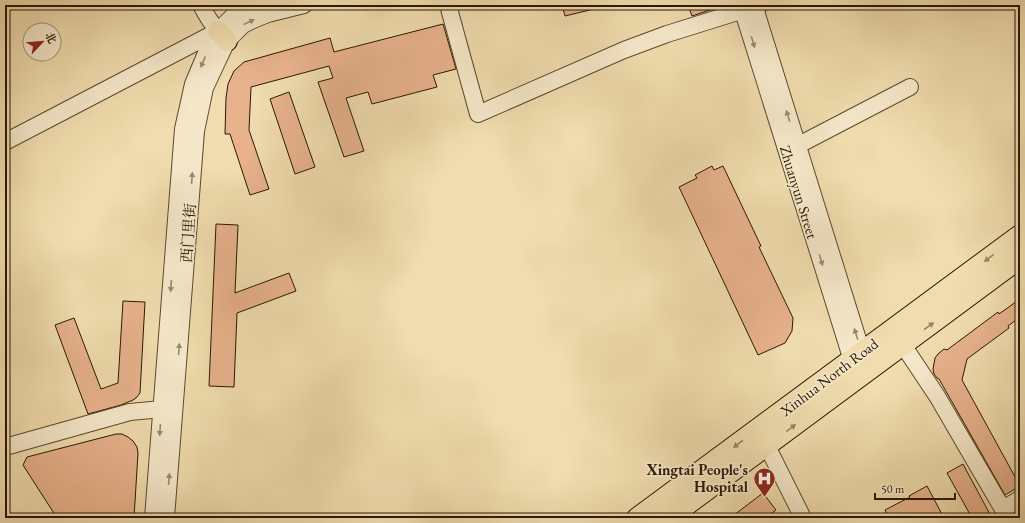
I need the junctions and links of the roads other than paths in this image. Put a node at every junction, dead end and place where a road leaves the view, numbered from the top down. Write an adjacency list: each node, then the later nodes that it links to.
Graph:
1 (201, 5): 6 (street)
2 (256, 5): 6 (street)
3 (304, 5): 6 (street, 西门里街, one-way to 3)
4 (448, 5): 5 (street)
5 (750, 6): 9 (street, Zhuanyun Street)
6 (223, 36): 8 (street); 15 (street, one-way to 15); 22 (street, 西门里街, one-way to 6)
7 (910, 87): 9 (street)
8 (5, 142)
9 (792, 148): 13 (street, Zhuanyun Street)
10 (1020, 235): 13 (main road, Xinhua North Road, one-way to 13)
11 (1020, 258): 12 (main road, Xinhua North Road, one-way to 11)
12 (903, 345): 14 (main road, Xinhua North Road); 19 (street)
13 (857, 356): 14 (street, Zhuanyun Street); 16 (main road, Xinhua North Road)
14 (863, 375): 16 (main road, Xinhua North Road, one-way to 14)
15 (162, 409): 17 (street); 21 (street, one-way to 21)
16 (763, 437): 20 (main road, Xinhua North Road); 23 (main road, Xinhua North Road, one-way to 23); 24 (street)
17 (5, 447)
18 (1020, 499): 19 (street)
19 (1005, 514)
20 (676, 516)
21 (153, 518)
22 (166, 518)
23 (637, 518)
24 (803, 518)

